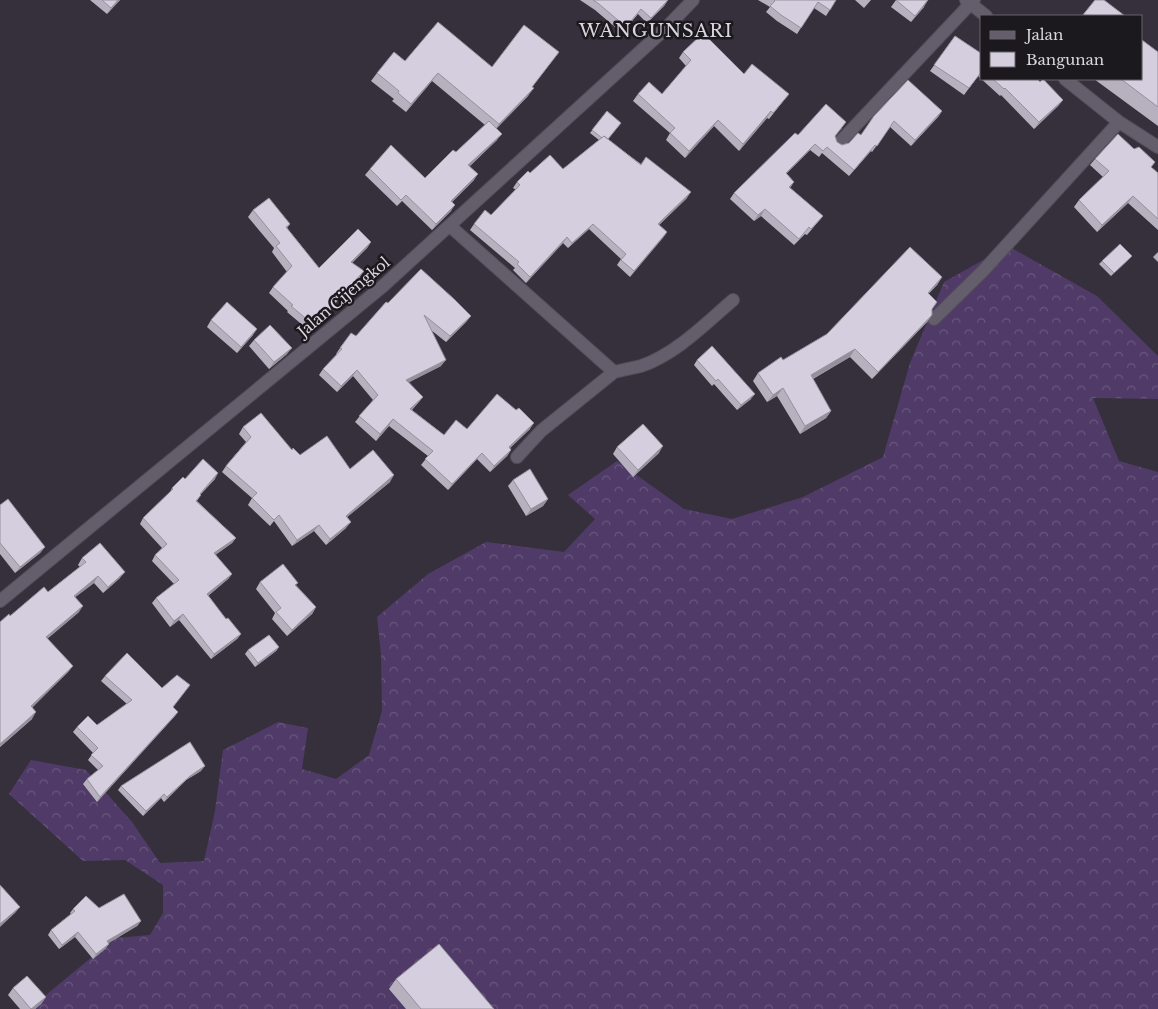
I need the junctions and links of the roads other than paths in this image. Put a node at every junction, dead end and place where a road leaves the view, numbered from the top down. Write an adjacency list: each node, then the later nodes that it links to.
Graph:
1 (693, 0): 8 (street, Jalan Cijengkol)
2 (970, 1): 3 (street); 6 (street)
3 (985, 15)
4 (1066, 80): 5 (street)
5 (1119, 122): 7 (street); 10 (street)
6 (839, 143)
7 (1158, 148)
8 (450, 226): 11 (street); 13 (street, Jalan Cijengkol)
9 (733, 300): 11 (street)
10 (934, 319)
11 (614, 372): 12 (street)
12 (516, 457)
13 (0, 601)

